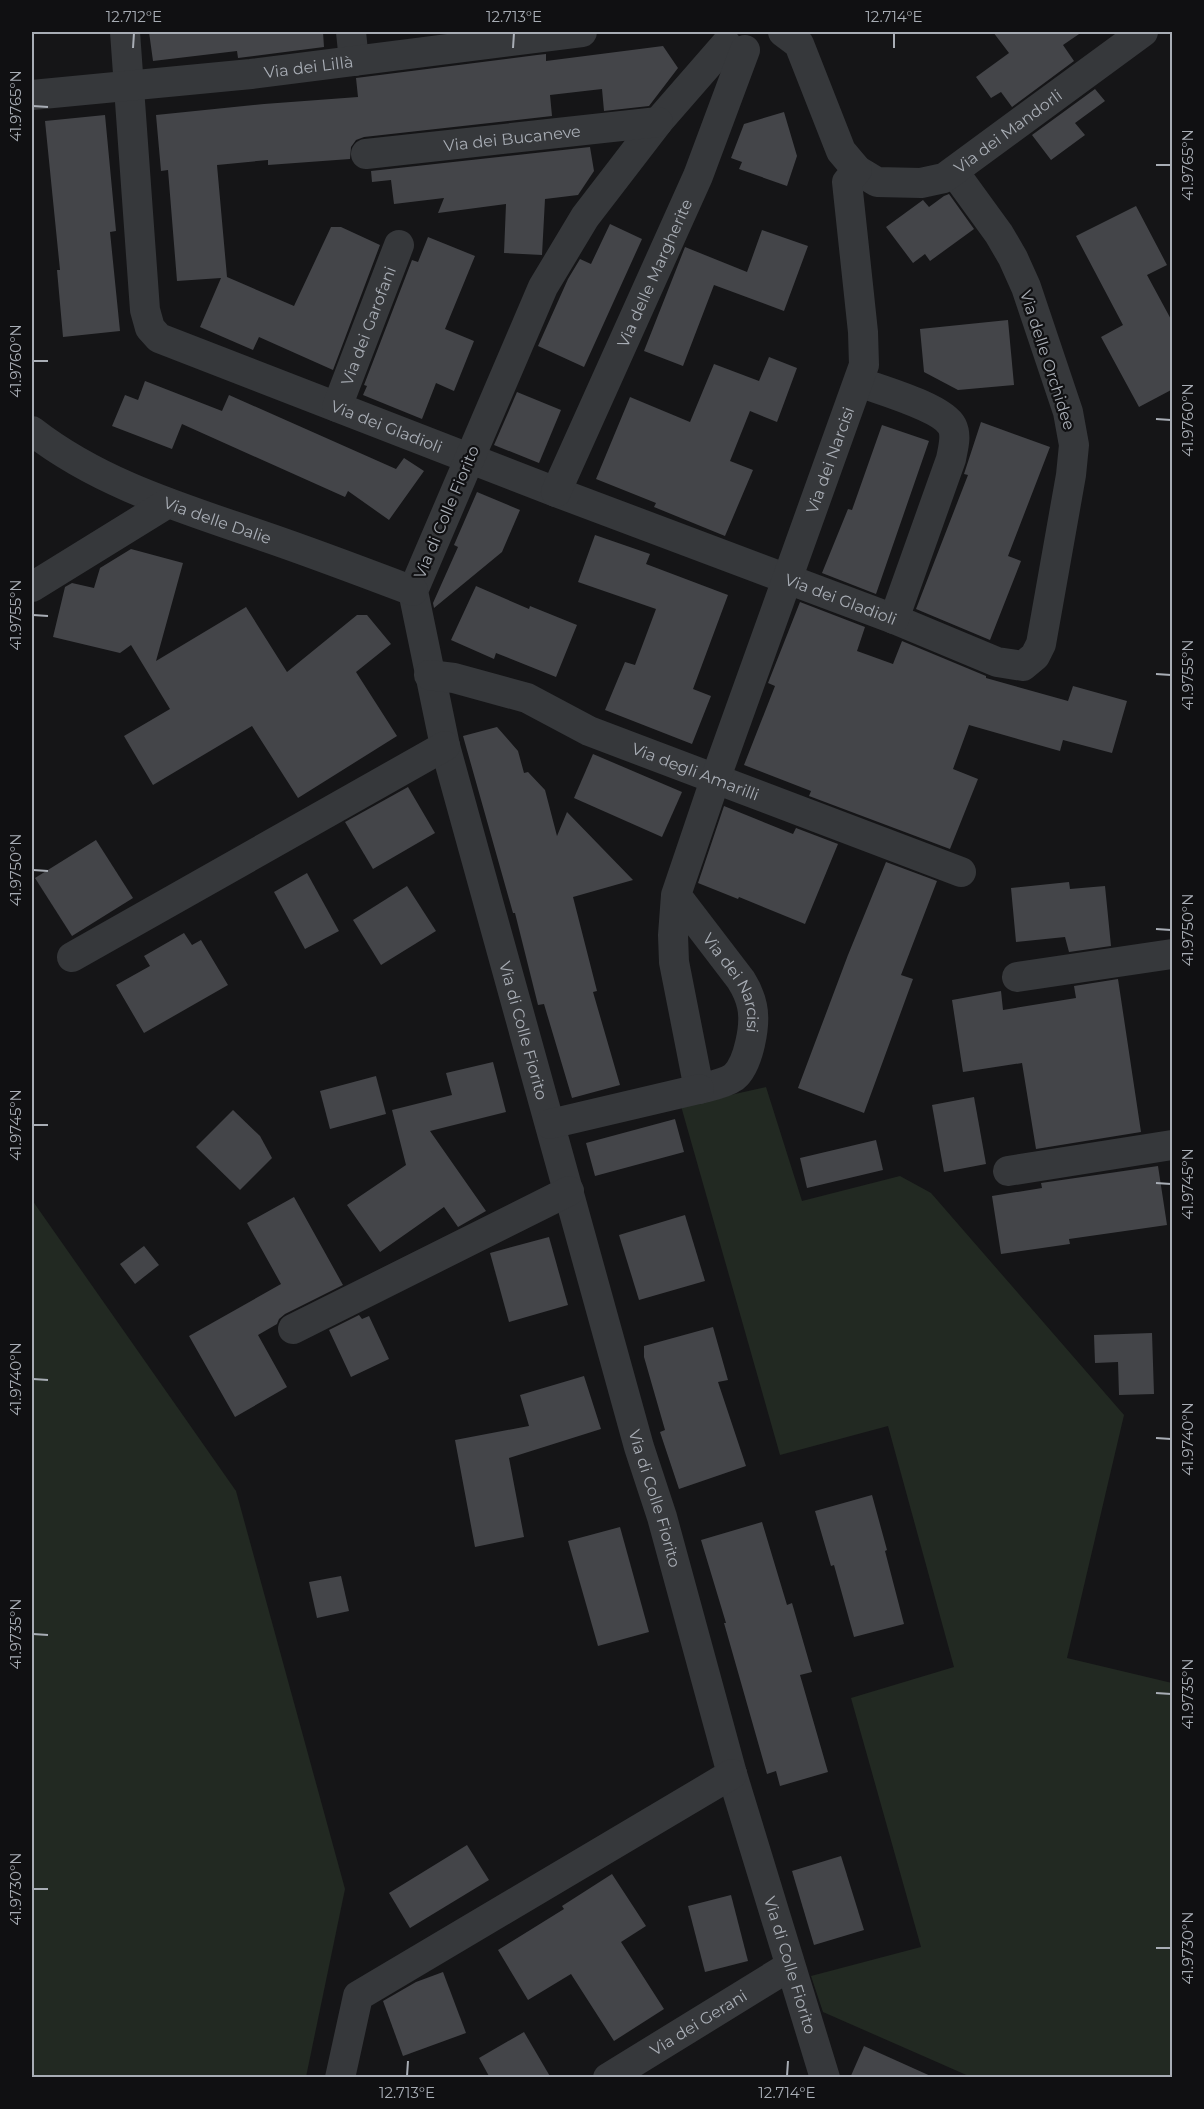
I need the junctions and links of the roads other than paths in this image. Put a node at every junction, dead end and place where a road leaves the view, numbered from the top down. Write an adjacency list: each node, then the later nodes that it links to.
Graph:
1 (125, 32): 9 (street, Via dei Gladioli)
2 (351, 32): 8 (street)
3 (575, 32): 8 (street, Via dei Lillà)
4 (772, 32): 7 (street, Via di Colle Fiorito)
5 (783, 32): 13 (street)
6 (1143, 32): 14 (street, Via dei Mandorli)
7 (729, 42): 11 (street, Via di Colle Fiorito); 20 (street, Via delle Margherite)
8 (354, 61): 9 (street, Via dei Lillà)
9 (129, 85): 10 (street, Via dei Lillà); 17 (street, Via dei Gladioli)
10 (32, 95)
11 (658, 122): 12 (street, Via dei Bucaneve); 19 (street, Via di Colle Fiorito)
12 (366, 154)
13 (857, 170): 14 (street, Via dei Mandorli); 16 (street, Via dei Narcisi)
14 (954, 172): 26 (street, Via delle Orchidee)
15 (399, 245): 17 (street, Via dei Garofani)
16 (859, 382): 22 (street, Via dei Narcisi); 25 (street)
17 (337, 407): 19 (street, Via dei Gladioli)
18 (32, 431): 21 (street, Via delle Dalie)
19 (469, 458): 20 (street, Via dei Gladioli); 24 (street, Via di Colle Fiorito)
20 (556, 492): 22 (street, Via dei Gladioli)
21 (168, 503): 23 (street); 24 (street, Via delle Dalie)
22 (788, 579): 25 (street, Via dei Gladioli); 29 (street, Via dei Narcisi)
23 (32, 587)
24 (413, 591): 27 (street, Via di Colle Fiorito)
25 (894, 619): 26 (street, Via dei Gladioli)
26 (1023, 666)
27 (429, 675): 28 (street, Via di Colle Fiorito); 29 (street, Via degli Amarilli)
28 (445, 746): 33 (street); 36 (street, Via di Colle Fiorito)
29 (715, 780): 30 (street, Via degli Amarilli); 31 (street, Via dei Narcisi)
30 (961, 872)
31 (676, 896): 35 (street, Via dei Narcisi); 35 (street, Via dei Narcisi)
32 (1173, 954): 34 (street)
33 (72, 957)
34 (1017, 977)
35 (699, 1089): 36 (street, Via dei Narcisi)
36 (550, 1124): 39 (street, Via di Colle Fiorito)
37 (1173, 1145): 38 (street)
38 (1008, 1171)
39 (569, 1191): 40 (street); 41 (street, Via di Colle Fiorito)
40 (293, 1329)
41 (732, 1774): 42 (street, Via di Colle Fiorito); 43 (street)
42 (790, 1966): 44 (street, Via dei Gerani); 45 (street, Via di Colle Fiorito)
43 (340, 2078)
44 (608, 2078)
45 (825, 2078)

